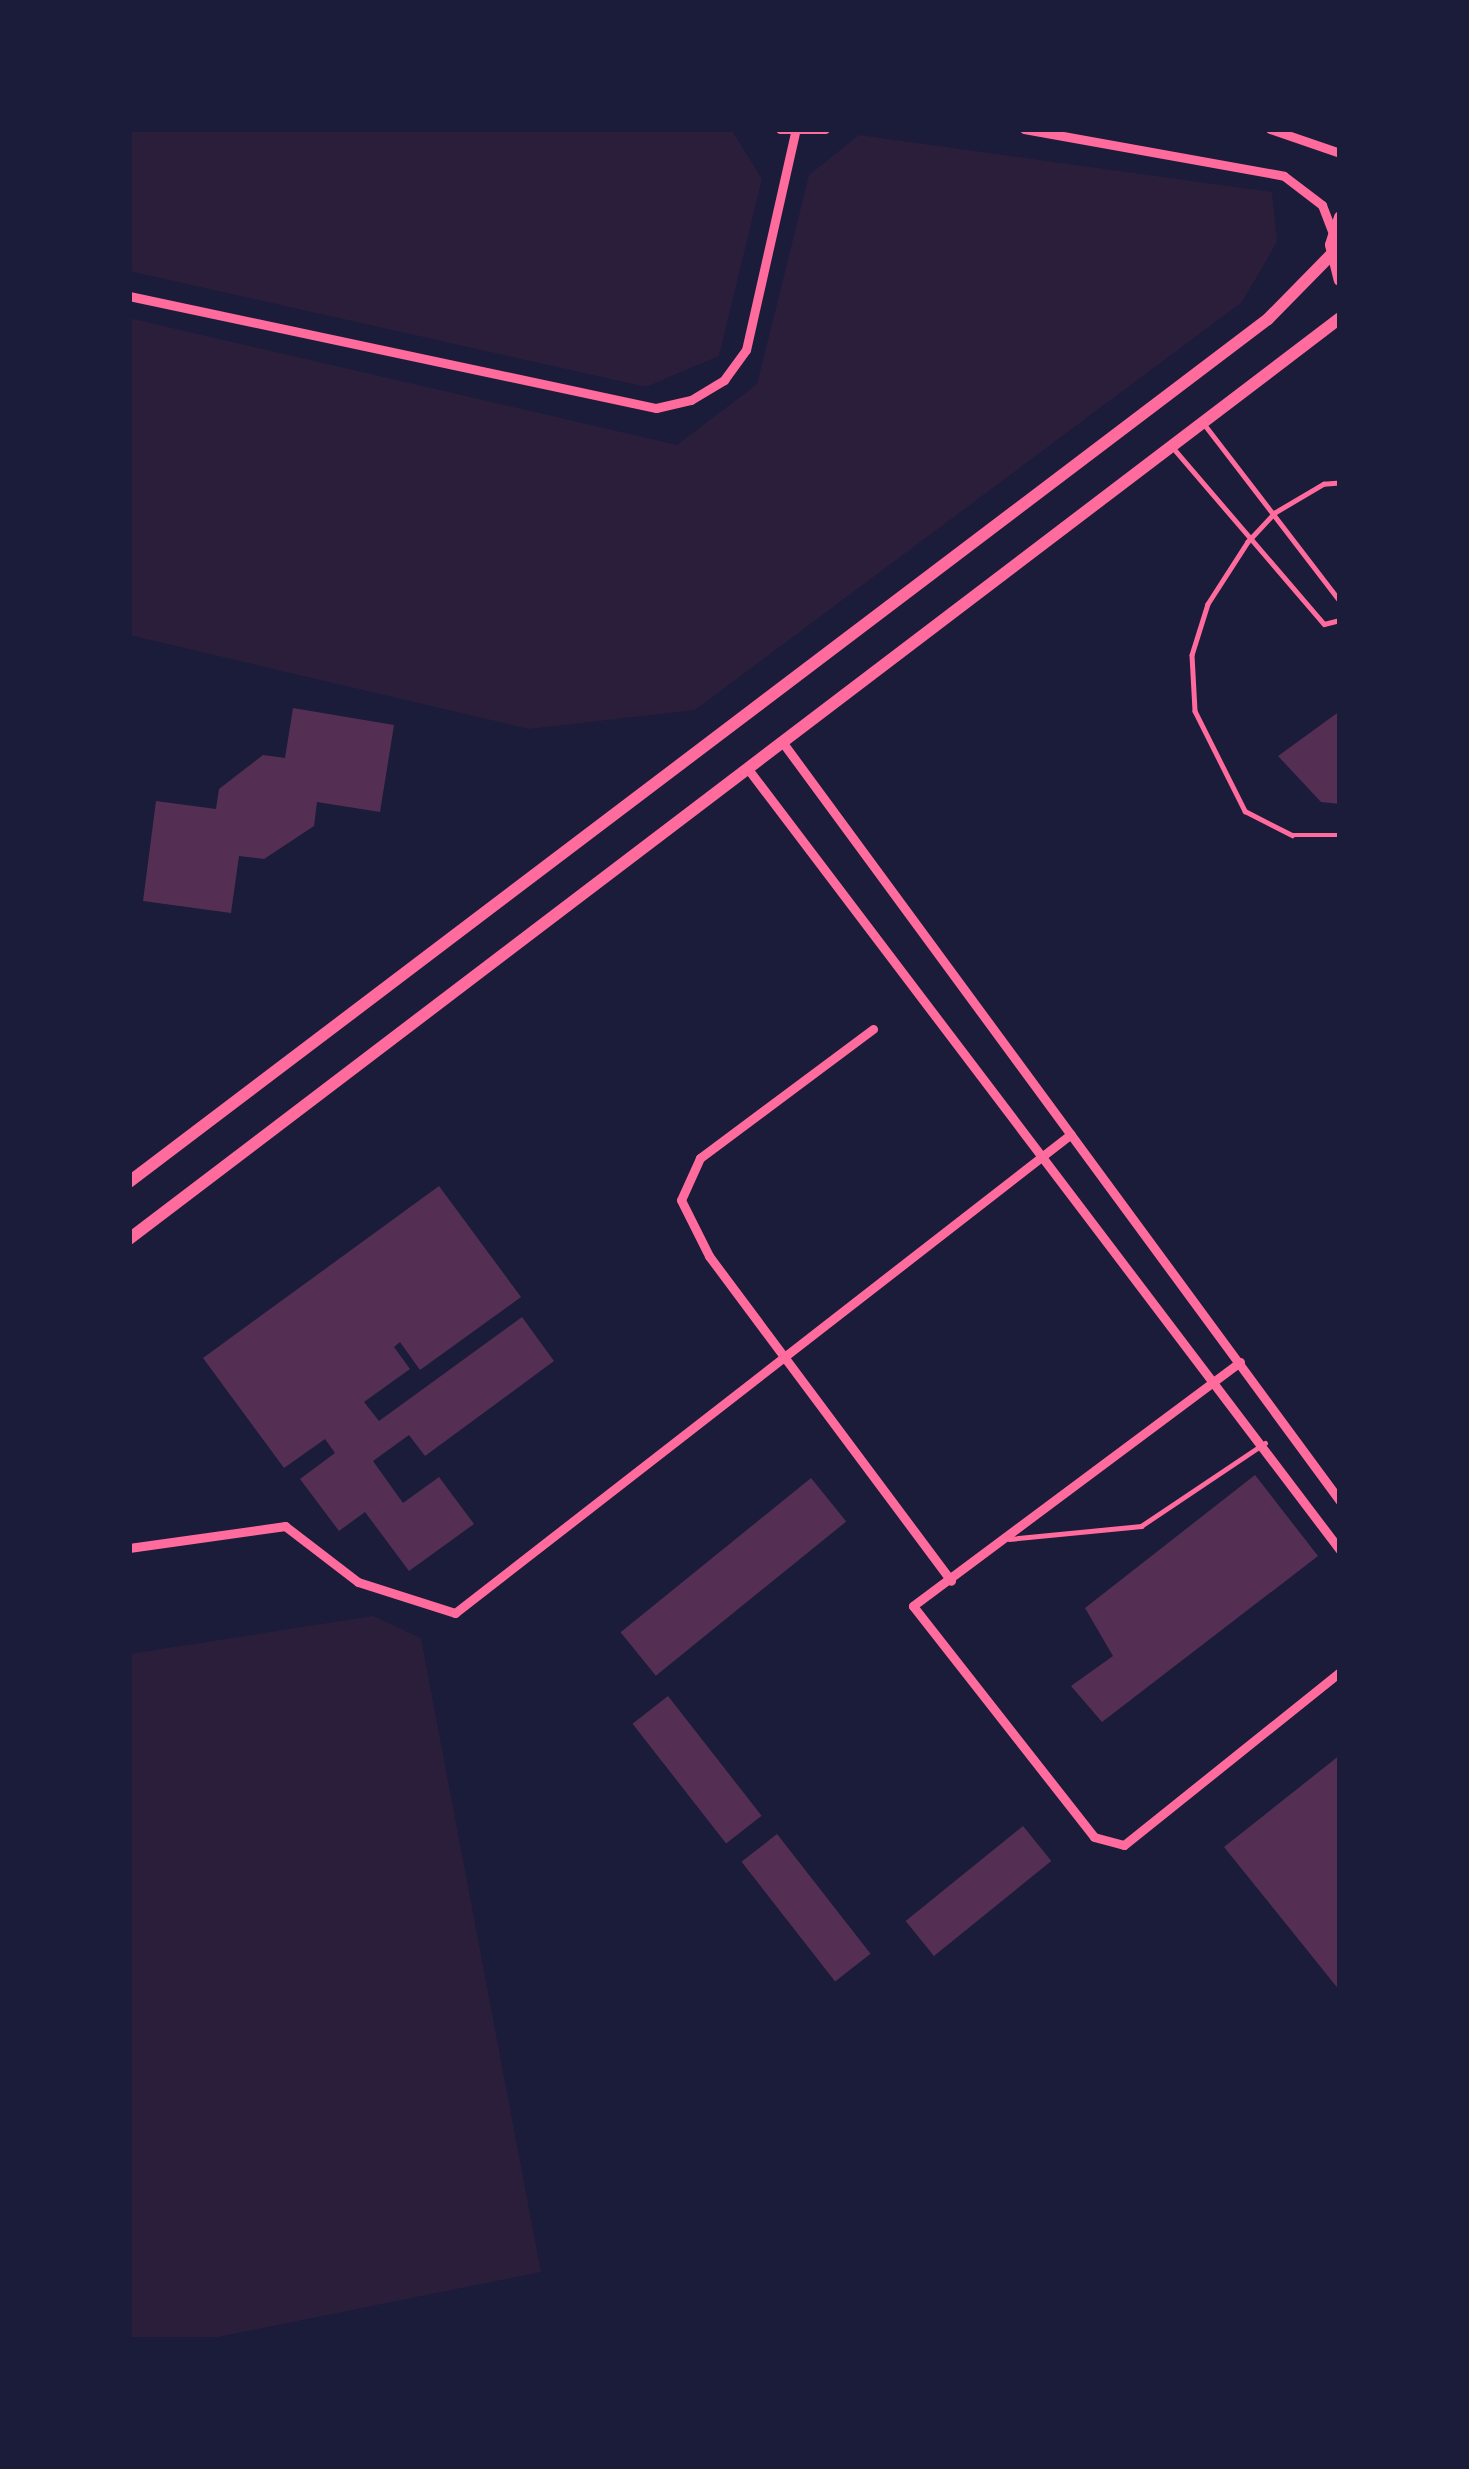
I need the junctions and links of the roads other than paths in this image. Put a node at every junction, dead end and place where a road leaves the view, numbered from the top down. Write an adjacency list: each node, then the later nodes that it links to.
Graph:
1 (780, 129): 5 (street)
2 (825, 129): 5 (street)
3 (1024, 129): 8 (street)
4 (1270, 129): 6 (street)
5 (795, 133): 11 (street)
6 (1340, 153)
7 (1340, 217): 8 (main road)
8 (1333, 234): 9 (main road)
9 (1331, 255): 10 (main road); 26 (main road)
10 (1340, 280)
11 (129, 296)
12 (1340, 318): 13 (main road)
13 (1203, 422): 14 (main road); 16 (lane)
14 (1172, 446): 17 (lane); 20 (main road)
15 (1340, 483): 16 (lane)
16 (1275, 513): 17 (lane); 18 (lane)
17 (1251, 539): 19 (lane); 22 (lane)
18 (1340, 601)
19 (1340, 620)
20 (783, 743): 21 (main road); 24 (street)
21 (748, 769): 25 (street); 27 (main road)
22 (1340, 835)
23 (873, 1029): 28 (street)
24 (1071, 1134): 25 (street); 29 (street)
25 (1040, 1160): 28 (street); 30 (street)
26 (129, 1182)
27 (129, 1239)
28 (788, 1359): 34 (street); 36 (street)
29 (1240, 1362): 30 (street); 32 (street)
30 (1210, 1386): 31 (street); 33 (street)
31 (1265, 1443): 33 (lane); 35 (street)
32 (1340, 1501)
33 (1008, 1540): 36 (street)
34 (129, 1548)
35 (1340, 1550)
36 (951, 1580): 37 (street)
37 (1340, 1672)

